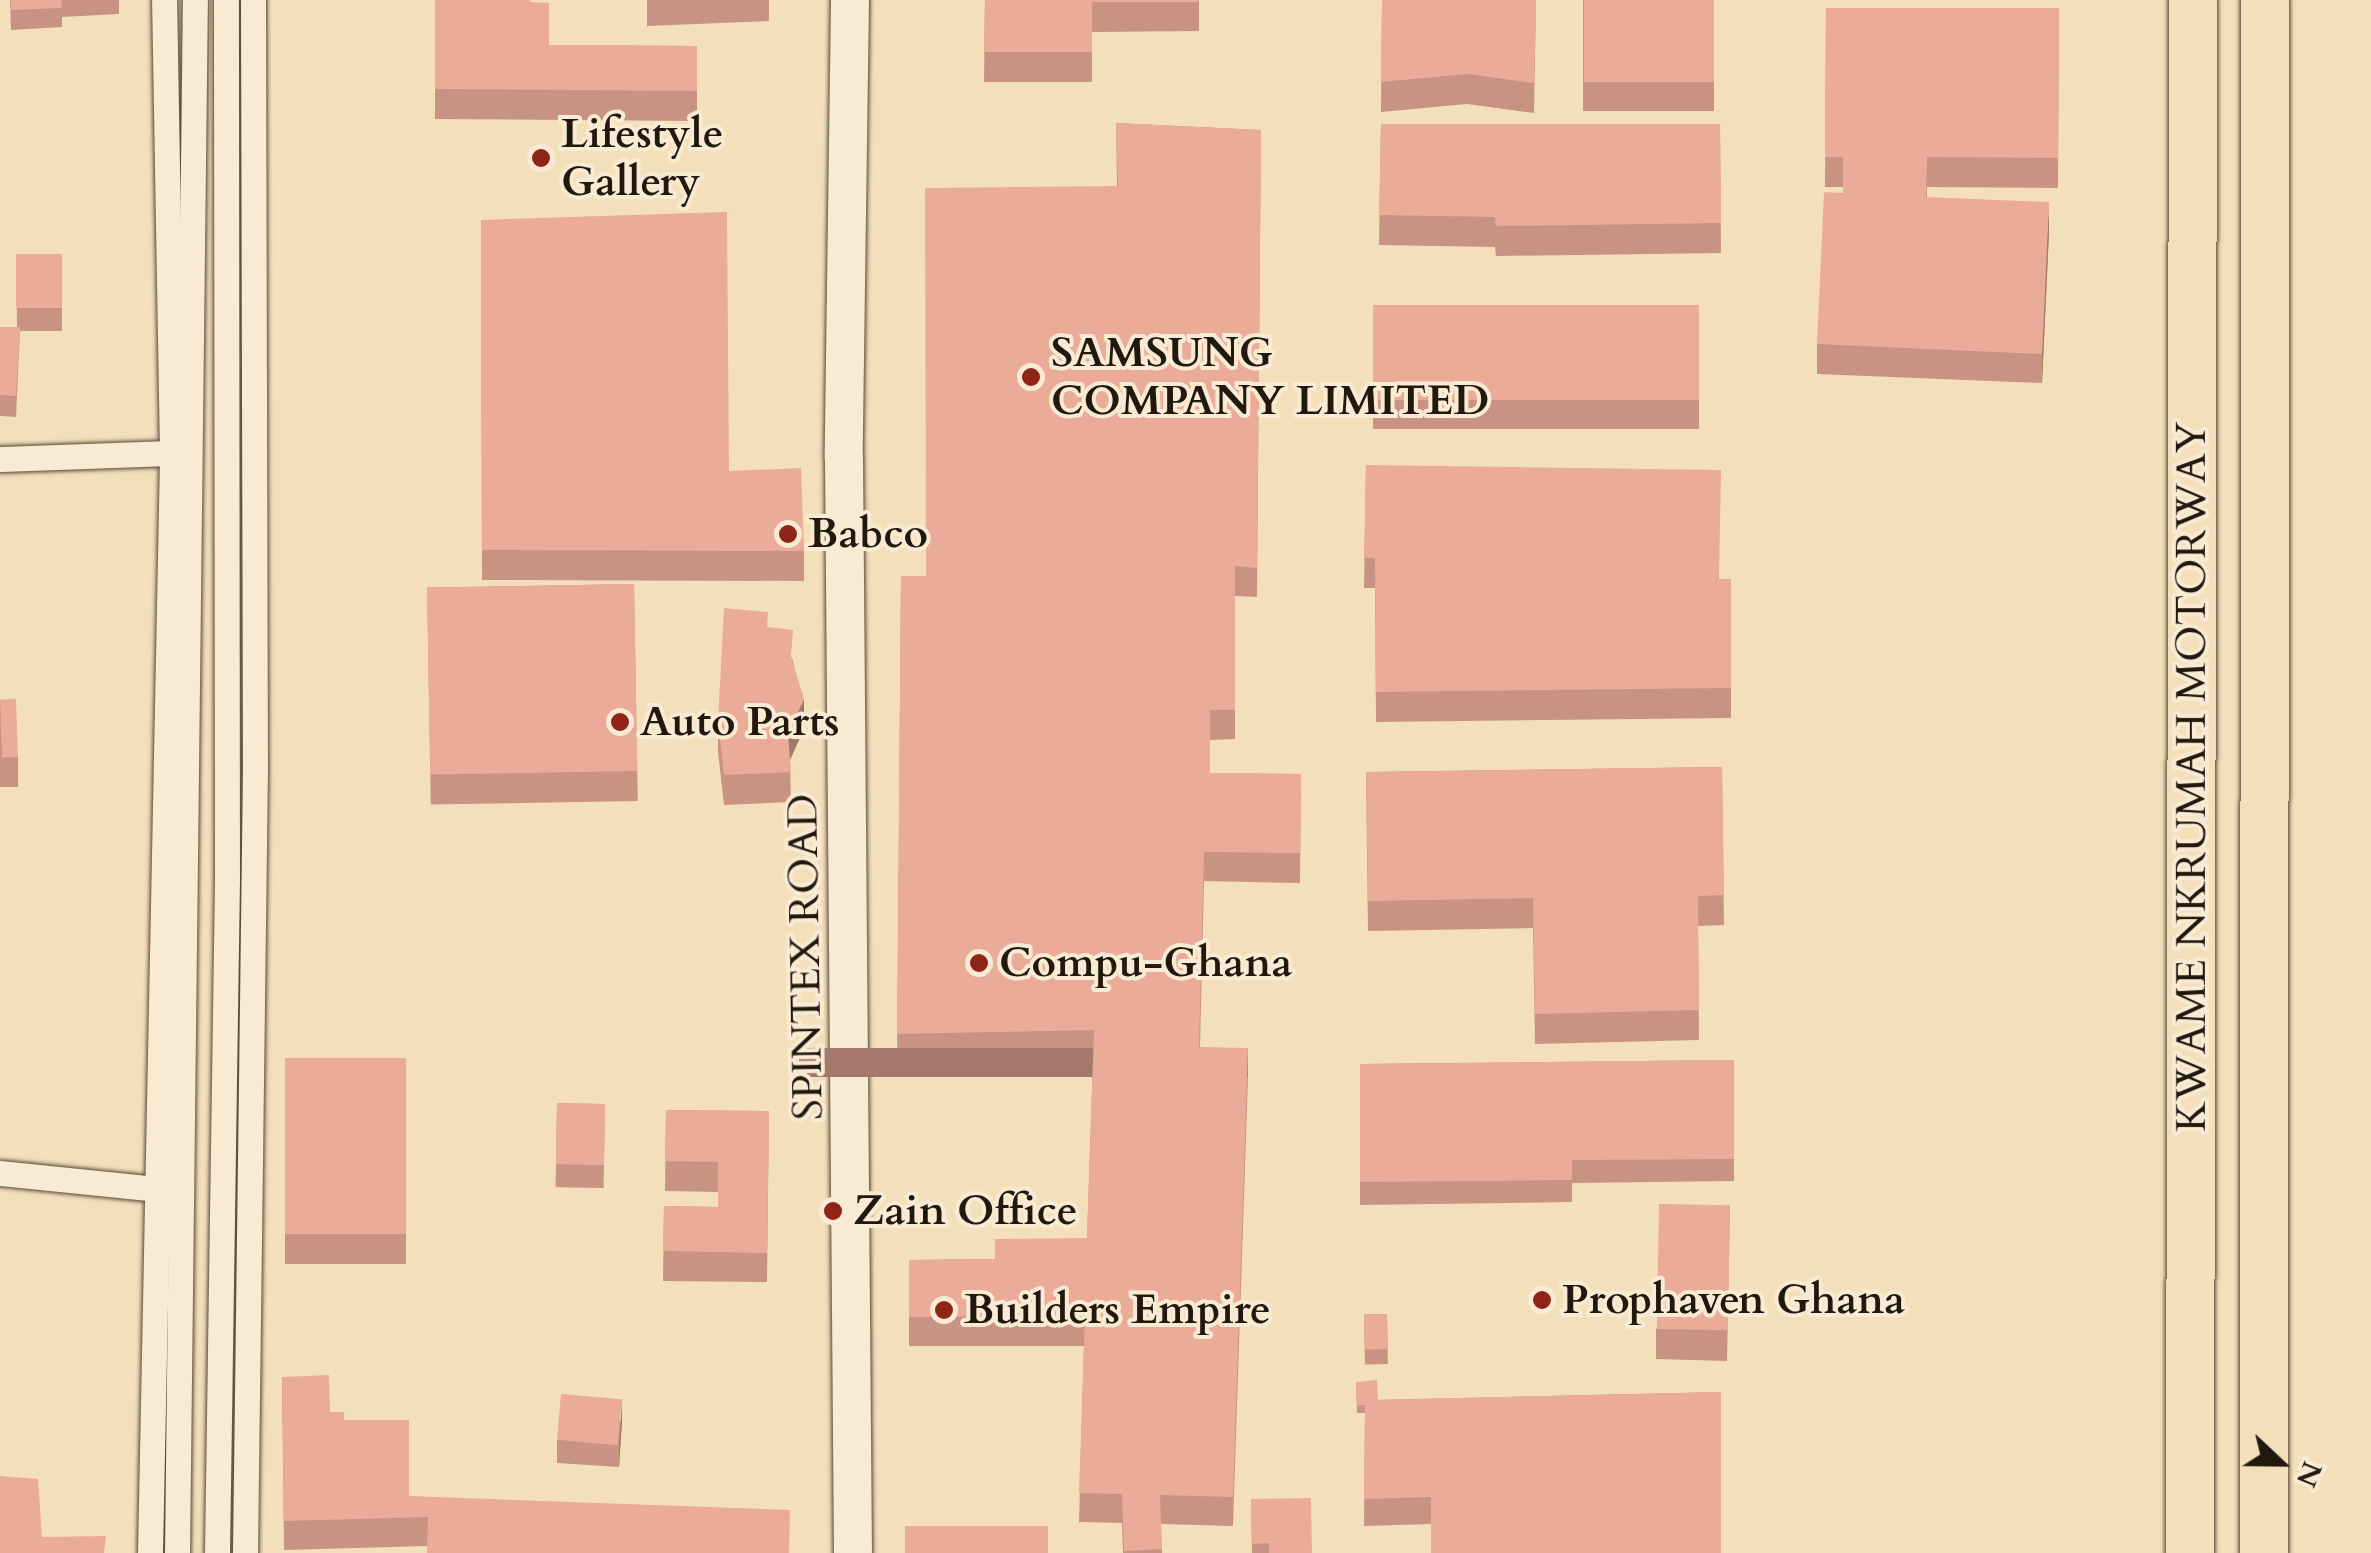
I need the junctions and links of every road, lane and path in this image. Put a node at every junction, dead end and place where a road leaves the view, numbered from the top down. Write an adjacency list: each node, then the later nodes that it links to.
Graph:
1 (164, 0): 8 (street)
2 (195, 0): 13 (street)
3 (226, 0): 14 (street)
4 (253, 0): 15 (street)
5 (850, 0): 16 (main road, SPINTEX ROAD)
6 (2193, 0): 17 (highway, KWAME NKRUMAH MOTORWAY)
7 (2265, 0): 18 (highway, KWAME NKRUMAH MOTORWAY)
8 (172, 452): 9 (street); 11 (street)
9 (0, 459)
10 (0, 1172): 11 (street)
11 (158, 1189): 12 (street)
12 (150, 1553)
13 (177, 1553)
14 (217, 1553)
15 (245, 1553)
16 (853, 1553)
17 (2190, 1553)
18 (2264, 1553)

